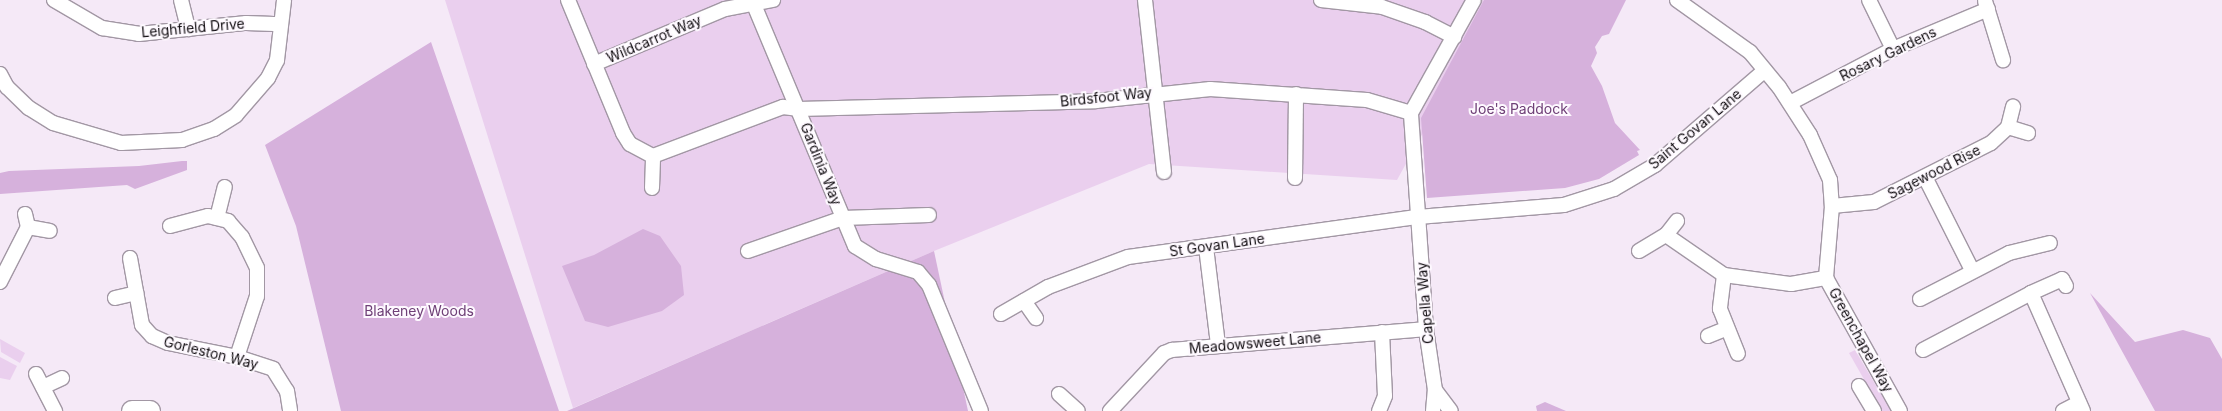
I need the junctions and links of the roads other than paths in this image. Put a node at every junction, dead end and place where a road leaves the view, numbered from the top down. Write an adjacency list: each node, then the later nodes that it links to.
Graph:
1 (54, 0): 15 (street, Leighfield Drive)
2 (181, 0): 15 (street)
3 (284, 0): 14 (street)
4 (568, 0): 19 (street)
5 (773, 0): 11 (street, Wildcarrot Way)
6 (1145, 0): 22 (street)
7 (1321, 0): 16 (street)
8 (1474, 0): 16 (street)
9 (1677, 0): 12 (street, Greenchapel Way)
10 (1869, 0): 17 (street)
11 (753, 2): 19 (street, Wildcarrot Way); 26 (street, Gardinia Way)
12 (1692, 4): 20 (street, Greenchapel Way)
13 (1987, 4): 17 (street, Rosary Gardens); 18 (street)
14 (281, 24): 15 (street, Leighfield Drive); 21 (street)
15 (188, 29)
16 (1454, 37): 27 (street)
17 (1893, 49): 24 (street, Rosary Gardens)
18 (2003, 60)
19 (594, 64): 30 (street)
20 (1765, 70): 24 (street, Greenchapel Way); 38 (street, Saint Govan Lane)
21 (0, 74)
22 (1155, 92): 23 (street, Birdsfoot Way); 26 (street, Birdsfoot Way); 31 (street)
23 (1296, 94): 27 (street, Birdsfoot Way); 33 (street)
24 (1790, 103): 36 (street, Greenchapel Way)
25 (2014, 107): 28 (street)
26 (799, 110): 30 (street, Birdsfoot Way); 40 (street, Gardinia Way)
27 (1411, 113): 38 (street, Capella Way)
28 (2008, 127): 29 (street); 32 (street, Sagewood Rise)
29 (2028, 133)
30 (653, 156): 35 (street)
31 (1164, 172)
32 (1925, 177): 36 (street, Sagewood Rise); 50 (street)
33 (1295, 178)
34 (225, 187): 39 (street)
35 (652, 188)
36 (1832, 206): 52 (street, Greenchapel Way)
37 (929, 215): 40 (street, Gardinia Way)
38 (1418, 217): 46 (street, St Govan Lane); 62 (street, Capella Way)
39 (217, 218): 42 (street); 69 (street)
40 (843, 218): 47 (street, Gardinia Way); 79 (street)
41 (1678, 220): 44 (street)
42 (170, 226)
43 (50, 231): 53 (street)
44 (1666, 235): 48 (street); 51 (street)
45 (2050, 243): 50 (street)
46 (1206, 247): 59 (street, St Govan Lane); 66 (street)
47 (748, 251)
48 (1638, 252)
49 (130, 258): 55 (street, Gorleston Way)
50 (1972, 270): 58 (street)
51 (1724, 275): 52 (street); 63 (street)
52 (1826, 278): 86 (street, Greenchapel Way)
53 (0, 282)
54 (2066, 286): 56 (street)
55 (136, 292): 57 (street); 69 (street, Gorleston Way)
56 (2031, 293): 67 (street); 74 (street)
57 (115, 298)
58 (1920, 299)
59 (1024, 300): 60 (street, St Govan Lane); 61 (street)
60 (1001, 314)
61 (1036, 318)
62 (1426, 329): 64 (street, Meadowsweet Lane); 72 (street, Capella Way)
63 (1725, 329): 65 (street); 68 (street)
64 (1382, 332): 66 (street, Meadowsweet Lane); 82 (street)
65 (1708, 336)
66 (1218, 345): 81 (street, Meadowsweet Lane)
67 (1923, 350)
68 (1738, 354)
69 (237, 357): 78 (street, Gorleston Way)
70 (62, 378): 75 (street)
71 (1860, 386): 85 (street)
72 (1435, 390): 83 (street, Capella Way); 84 (street)
73 (1059, 394): 80 (street)
74 (2081, 407): 87 (street)
75 (55, 411)
76 (132, 411): 77 (street)
77 (150, 411)
78 (290, 411)
79 (980, 411)
80 (1078, 411)
81 (1110, 411)
82 (1379, 411)
83 (1432, 411)
84 (1452, 411)
85 (1874, 411)
86 (1900, 411)
87 (2063, 411)

